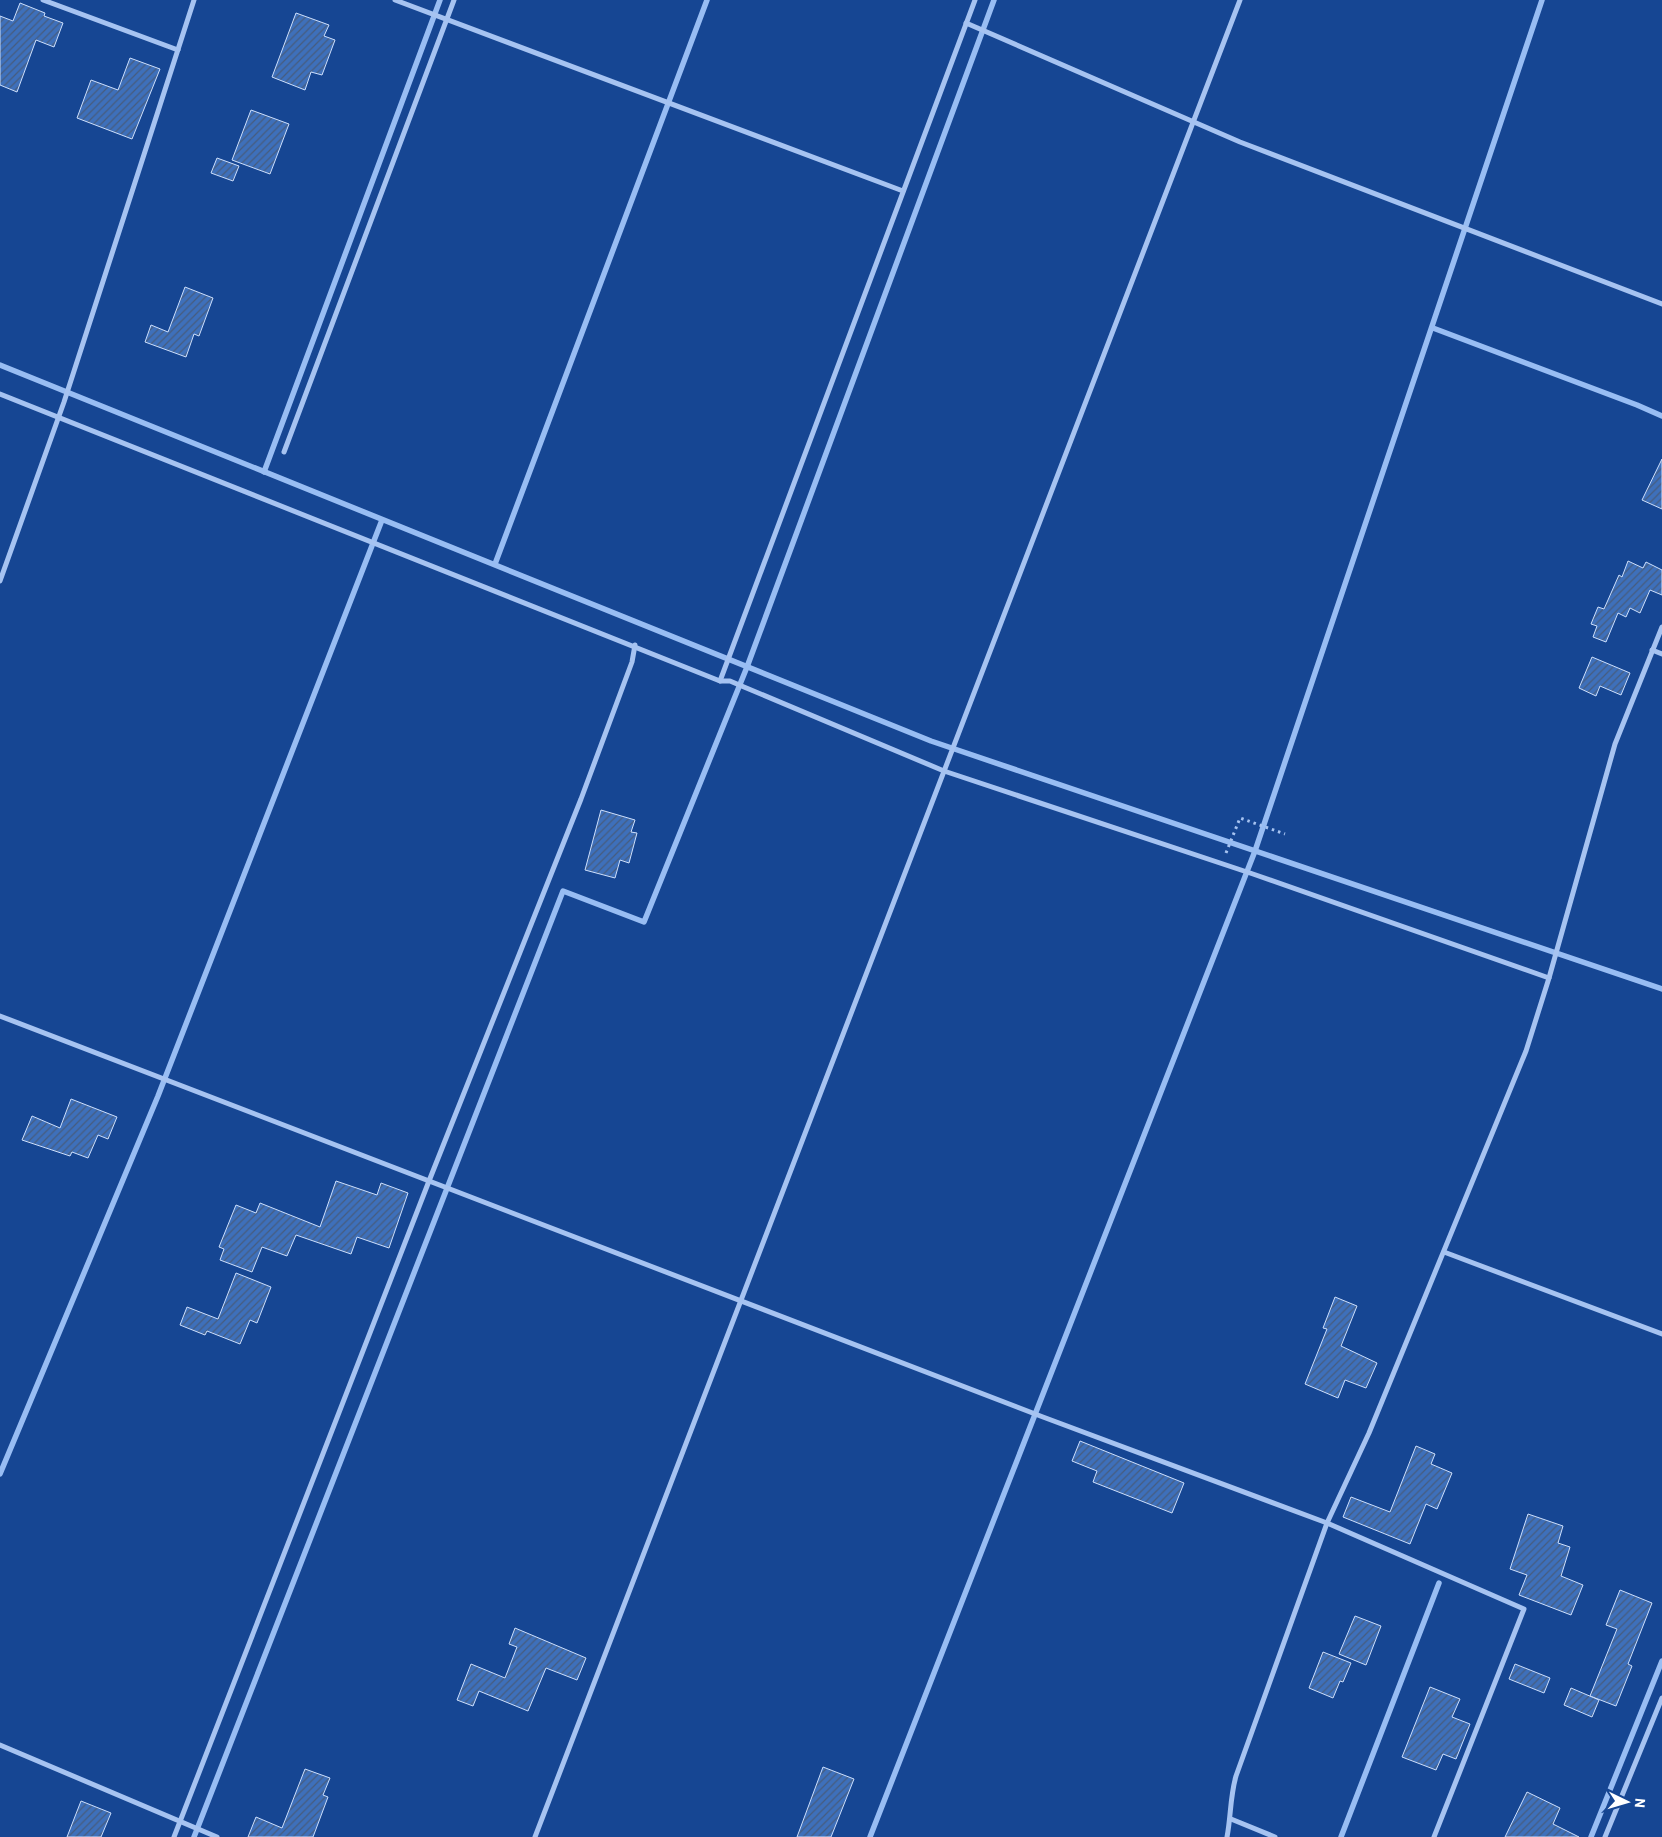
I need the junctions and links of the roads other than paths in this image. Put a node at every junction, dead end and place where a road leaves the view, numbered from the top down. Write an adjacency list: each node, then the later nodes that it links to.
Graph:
1 (42, 0): 9 (street)
2 (194, 0): 9 (street)
3 (395, 0): 7 (street)
4 (454, 0): 7 (street)
5 (975, 0): 8 (street)
6 (1240, 0): 10 (street)
7 (446, 19): 11 (street); 15 (street)
8 (966, 23): 10 (street); 11 (street)
9 (178, 50): 14 (street)
10 (1194, 121): 12 (street); 22 (street)
11 (903, 191): 21 (street)
12 (1662, 304)
13 (0, 394): 14 (street)
14 (59, 418): 16 (street); 18 (street)
15 (284, 452)
16 (0, 581)
17 (1662, 627): 19 (street)
18 (635, 645): 21 (street); 25 (street)
19 (1652, 650): 20 (street); 23 (street)
20 (1662, 654)
21 (720, 681): 22 (street)
22 (944, 771): 23 (street); 27 (street)
23 (1549, 978): 26 (street)
24 (0, 1016): 25 (street)
25 (429, 1181): 27 (street); 33 (street)
26 (1444, 1252): 28 (street); 29 (street)
27 (740, 1301): 29 (street); 36 (street)
28 (1662, 1334)
29 (1327, 1524): 32 (street); 39 (street)
30 (1662, 1698): 40 (street)
31 (0, 1745): 33 (street)
32 (1231, 1820): 37 (street); 38 (street)
33 (179, 1822): 34 (street); 35 (street)
34 (174, 1837)
35 (217, 1837)
36 (535, 1837)
37 (1227, 1837)
38 (1275, 1837)
39 (1434, 1837)
40 (1606, 1837)

